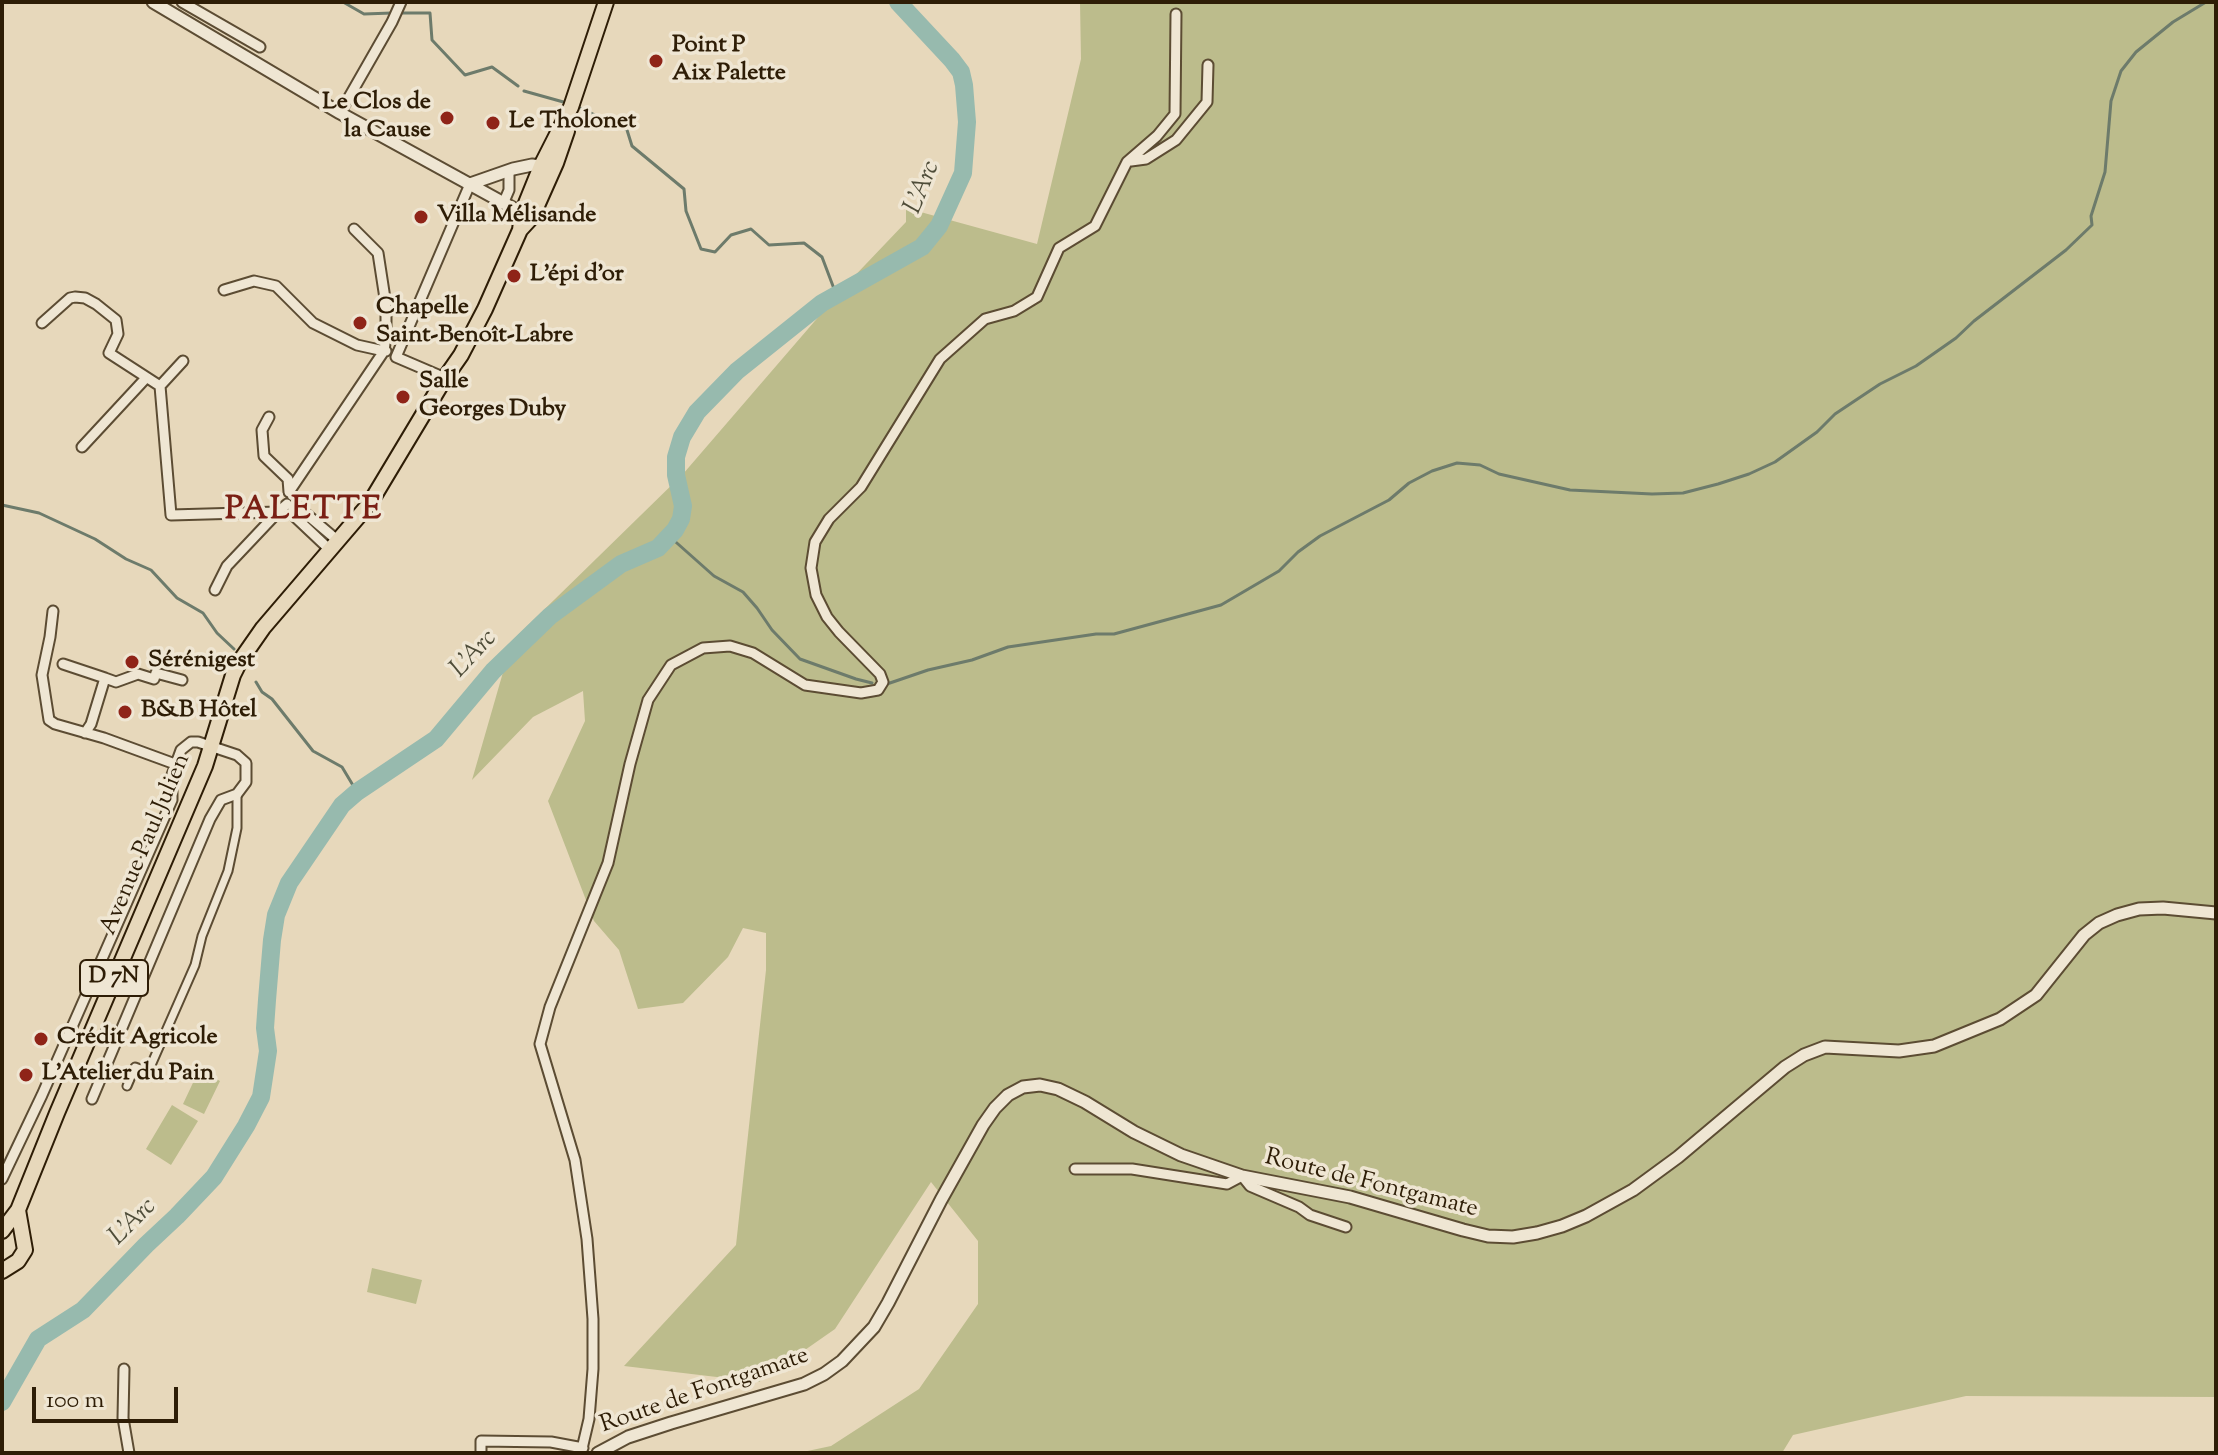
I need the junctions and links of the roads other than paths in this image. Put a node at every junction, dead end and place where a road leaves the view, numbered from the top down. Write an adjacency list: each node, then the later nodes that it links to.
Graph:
1 (153, 2): 7 (street)
2 (182, 2): 6 (street)
3 (401, 2): 11 (street)
4 (609, 2): 10 (main road, Avenue Paul Julien / D 7N)
5 (1176, 14): 12 (street)
6 (236, 34): 7 (street); 8 (street)
7 (229, 47): 11 (street)
8 (260, 47)
9 (1208, 65): 12 (street)
10 (572, 107): 13 (main road, Avenue Paul Julien / D 7N); 17 (main road, Avenue Paul Julien / D 7N)
11 (340, 113): 15 (street)
12 (1127, 162): 54 (street)
13 (541, 166): 14 (street); 17 (main road, Avenue Paul Julien / D 7N)
14 (509, 171): 15 (street); 16 (street)
15 (470, 184): 16 (street); 22 (street)
16 (503, 204): 17 (street)
17 (530, 213): 25 (main road, Avenue Paul Julien / D 7N)
18 (354, 229): 21 (street)
19 (224, 290): 21 (street)
20 (42, 323): 24 (street)
21 (384, 351): 22 (street); 29 (street)
22 (396, 357): 25 (street)
23 (183, 361): 26 (street)
24 (146, 378): 26 (street); 28 (street)
25 (445, 378): 32 (main road, Avenue Paul Julien / D 7N)
26 (160, 386): 31 (street)
27 (269, 417): 29 (street)
28 (82, 447)
29 (289, 492): 30 (street)
30 (290, 506): 31 (street); 32 (street)
31 (278, 512): 33 (street)
32 (333, 544): 39 (main road, Avenue Paul Julien / D 7N)
33 (215, 590)
34 (53, 611): 38 (street)
35 (63, 664): 36 (street)
36 (105, 678): 37 (street); 38 (street)
37 (182, 680)
38 (85, 733): 40 (street)
39 (212, 747): 40 (street); 41 (street); 48 (main road, Avenue Paul Julien / D 7N)
40 (175, 764): 47 (street)
41 (237, 794): 43 (street); 44 (street)
42 (2216, 913): 46 (street, Route de Fontgamate)
43 (127, 1086)
44 (92, 1099)
45 (1075, 1169): 46 (street)
46 (1242, 1176): 49 (street); 57 (street, Route de Fontgamate)
47 (2, 1179)
48 (18, 1210): 50 (main road, Avenue Paul Julien / D 7N); 51 (main road)
49 (1346, 1227)
50 (2, 1231): 51 (main road)
51 (24, 1240): 52 (main road)
52 (5, 1266)
53 (124, 1369): 55 (street)
54 (582, 1450): 56 (street)
55 (129, 1453)
56 (481, 1453)
57 (598, 1453)

